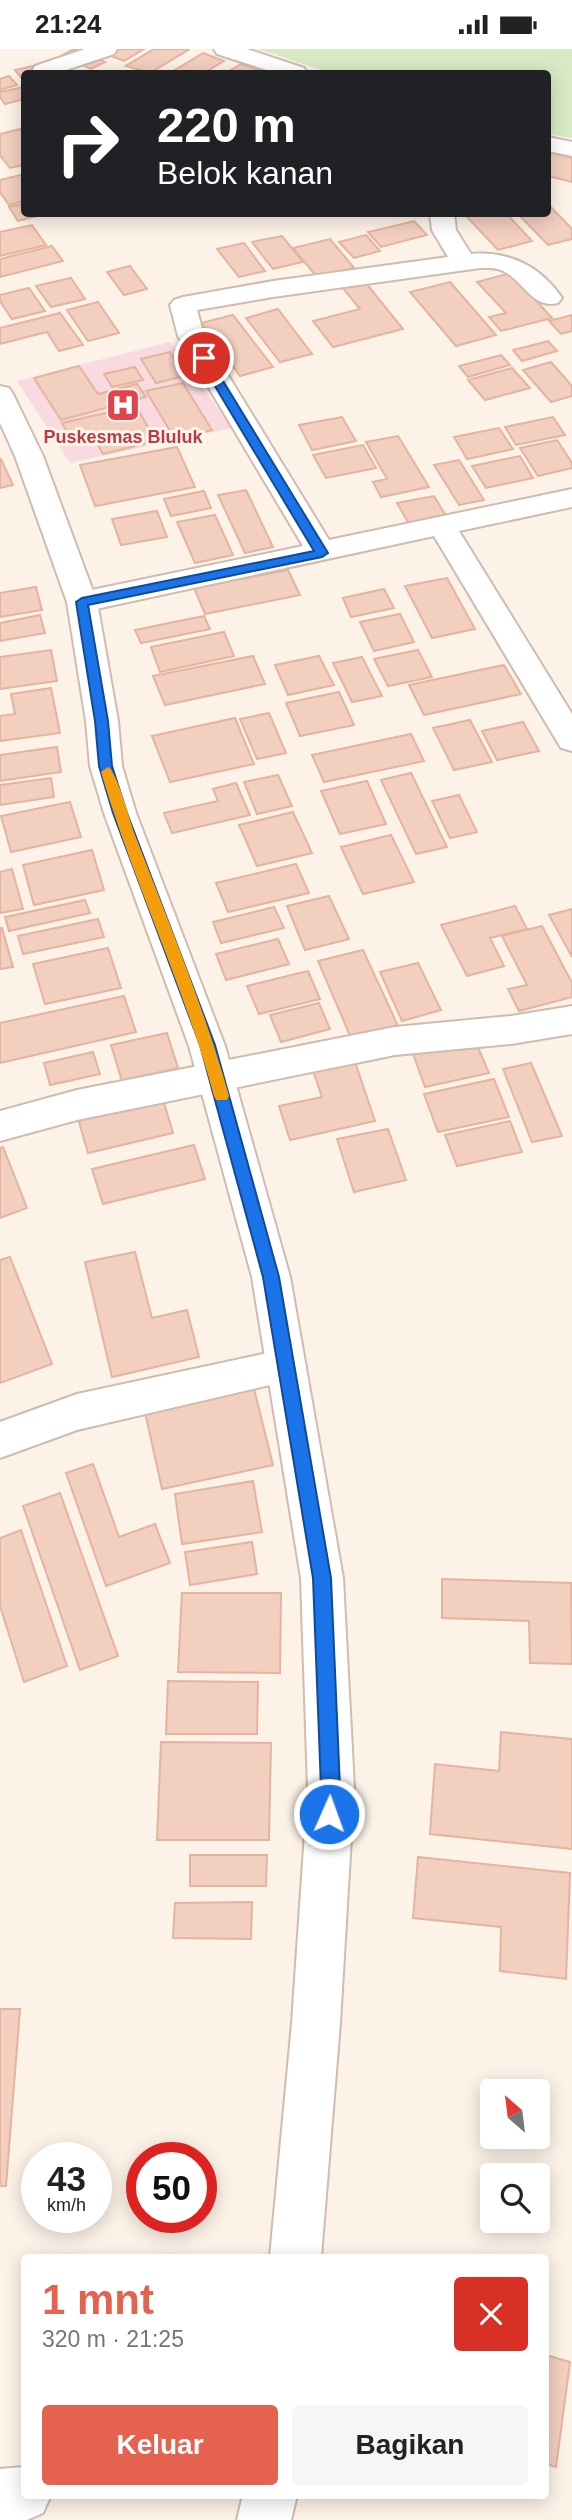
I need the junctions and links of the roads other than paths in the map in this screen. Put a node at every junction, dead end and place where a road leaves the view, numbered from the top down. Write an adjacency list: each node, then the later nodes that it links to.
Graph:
1 (106, 49): 3 (street)
2 (225, 49): 4 (street)
3 (46, 70)
4 (287, 70)
5 (551, 146): 6 (street)
6 (572, 149)
7 (442, 217): 8 (street)
8 (463, 262): 9 (street); 13 (street)
9 (549, 298)
10 (0, 394): 14 (street)
11 (572, 498): 12 (street)
12 (442, 526): 13 (street); 15 (street)
13 (322, 553): 14 (street)
14 (82, 602): 17 (street)
15 (572, 740)
16 (572, 1020): 17 (street)
17 (216, 1077): 18 (street); 19 (street)
18 (0, 1126)
19 (286, 1366): 20 (street); 21 (street)
20 (0, 1440)
21 (296, 2254)
22 (21, 2494): 23 (street)
23 (0, 2497)
24 (269, 2499): 25 (street)
25 (264, 2520)

